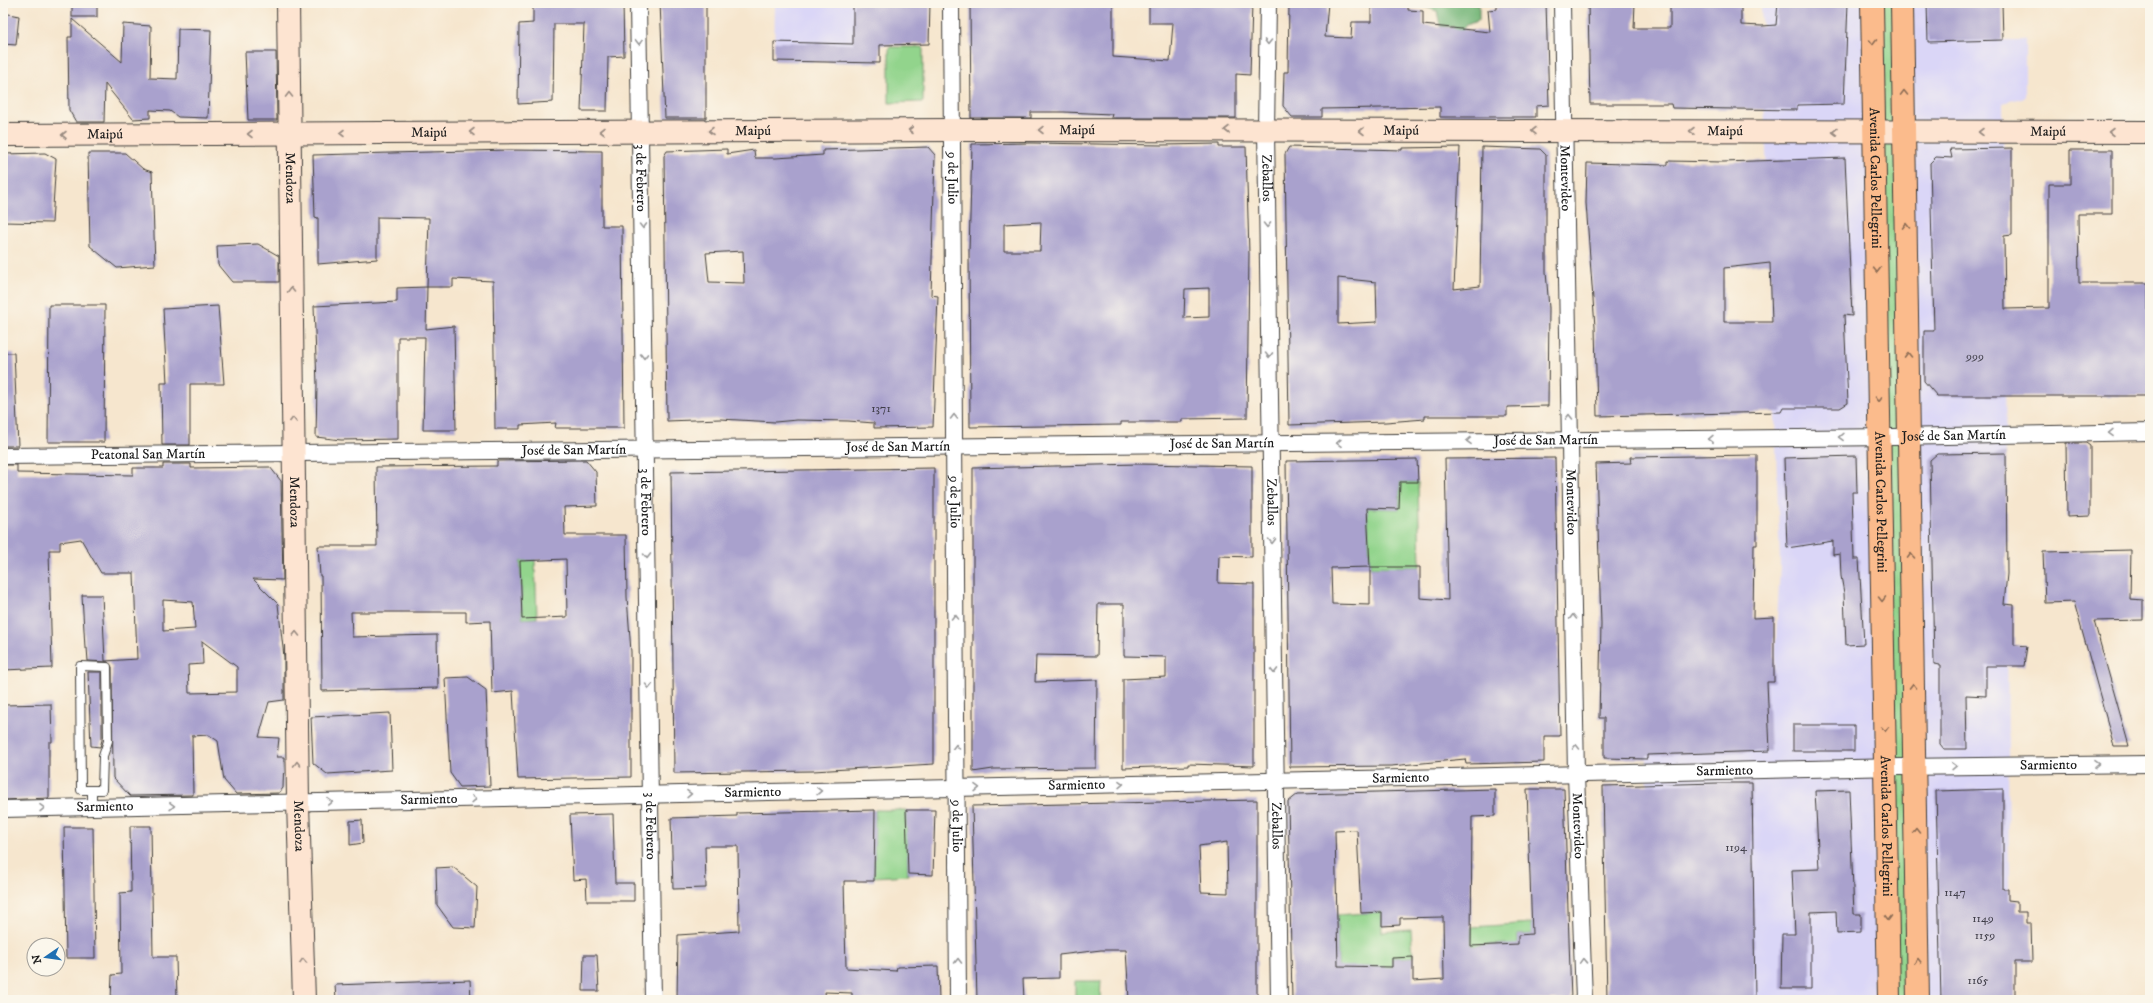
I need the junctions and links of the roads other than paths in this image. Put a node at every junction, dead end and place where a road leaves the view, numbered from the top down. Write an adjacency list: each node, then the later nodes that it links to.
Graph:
1 (288, 3): 15 (main road, Mendoza, one-way to 1)
2 (638, 3): 10 (street, 3 de Febrero, one-way to 10)
3 (951, 3): 8 (street, 9 de Julio)
4 (1268, 3): 9 (street, Zeballos, one-way to 9)
5 (1562, 3): 11 (street, Montevideo)
6 (1872, 3): 12 (main road, Avenida Carlos Pellegrini, one-way to 12)
7 (1902, 3): 13 (main road, Avenida Carlos Pellegrini, one-way to 7)
8 (952, 130): 9 (main road, Maipú, one-way to 8); 10 (main road, Maipú, one-way to 10); 22 (street, 9 de Julio, one-way to 8)
9 (1266, 130): 11 (main road, Maipú, one-way to 9); 21 (street, Zeballos, one-way to 21)
10 (641, 131): 15 (main road, Maipú, one-way to 15); 23 (street, 3 de Febrero, one-way to 23)
11 (1564, 131): 12 (main road, Maipú, one-way to 11); 20 (street, Montevideo, one-way to 11)
12 (1874, 132): 13 (main road, Maipú); 19 (main road, Avenida Carlos Pellegrini, one-way to 19)
13 (1904, 132): 14 (main road, Maipú, one-way to 13); 18 (main road, Avenida Carlos Pellegrini, one-way to 13)
14 (2150, 132)
15 (289, 134): 16 (main road, Maipú, one-way to 16); 24 (main road, Mendoza, one-way to 15)
16 (3, 136)
17 (2150, 432): 18 (street, José de San Martín, one-way to 18)
18 (1909, 436): 19 (street, José de San Martín); 27 (main road, Avenida Carlos Pellegrini, one-way to 18)
19 (1880, 437): 20 (street, José de San Martín, one-way to 20); 28 (main road, Avenida Carlos Pellegrini, one-way to 28)
20 (1570, 440): 21 (street, José de San Martín, one-way to 21); 29 (street, Montevideo, one-way to 20)
21 (1271, 443): 22 (street, José de San Martín); 30 (street, Zeballos, one-way to 30)
22 (954, 447): 23 (street, José de San Martín); 31 (street, 9 de Julio, one-way to 22)
23 (646, 450): 24 (street, José de San Martín); 33 (street, 3 de Febrero, one-way to 33)
24 (294, 454): 25 (street, Peatonal San Martín); 34 (main road, Mendoza, one-way to 24)
25 (3, 456)
26 (2150, 764): 27 (street, Sarmiento, one-way to 26)
27 (1914, 767): 28 (street, Sarmiento); 43 (main road, Avenida Carlos Pellegrini, one-way to 27)
28 (1885, 768): 29 (street, Sarmiento); 42 (main road, Avenida Carlos Pellegrini, one-way to 42)
29 (1576, 774): 30 (street, Sarmiento); 41 (street, Montevideo, one-way to 29)
30 (1276, 781): 31 (street, Sarmiento, one-way to 30); 40 (street, Zeballos)
31 (957, 788): 33 (street, Sarmiento, one-way to 31); 39 (street, 9 de Julio, one-way to 31)
32 (92, 790): 32 (lane); 35 (lane)
33 (650, 795): 34 (street, Sarmiento, one-way to 33); 38 (street, 3 de Febrero)
34 (298, 803): 35 (street, Sarmiento, one-way to 34); 37 (main road, Mendoza, one-way to 34)
35 (92, 807): 36 (street, Sarmiento, one-way to 35)
36 (3, 809)
37 (304, 1000)
38 (653, 1000)
39 (958, 1000)
40 (1279, 1000)
41 (1584, 1000)
42 (1889, 1000)
43 (1918, 1000)

